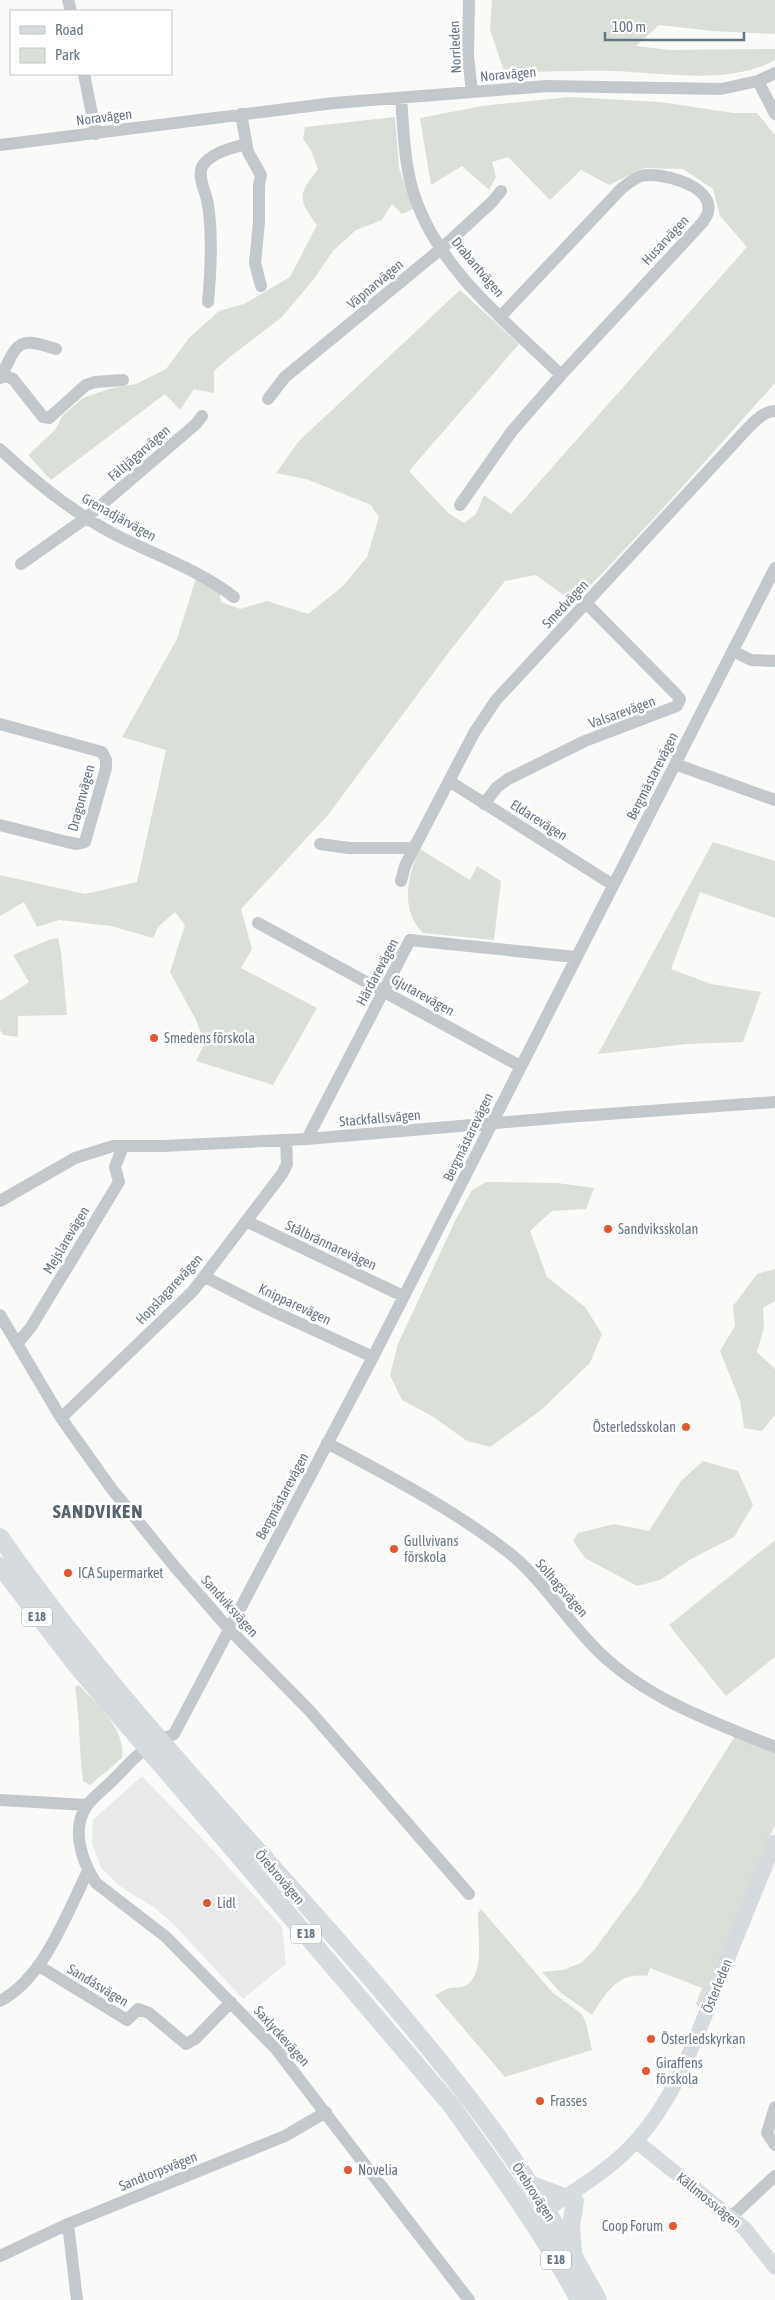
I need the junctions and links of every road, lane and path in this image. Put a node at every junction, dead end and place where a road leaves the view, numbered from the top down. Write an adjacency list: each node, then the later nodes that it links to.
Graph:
1 (469, 0): 5 (street, Norrleden)
2 (775, 73): 4 (street, Noravägen)
3 (84, 75): 9 (street)
4 (758, 81): 5 (street, Noravägen); 8 (street)
5 (472, 92): 6 (street, Noravägen)
6 (401, 98): 7 (street, Noravägen); 13 (street, Drabantvägen)
7 (241, 114): 9 (street, Noravägen); 10 (street)
8 (775, 114)
9 (96, 134): 11 (street, Noravägen)
10 (246, 144): 14 (street); 15 (street)
11 (0, 145)
12 (501, 192): 13 (street, Väpnarvägen)
13 (442, 248): 16 (street, Drabantvägen); 21 (street, Väpnarvägen)
14 (261, 286)
15 (208, 302)
16 (501, 316): 18 (street, Drabantvägen); 18 (street, Husarvägen)
17 (56, 349): 19 (street)
18 (561, 375): 25 (street, Husarvägen)
19 (0, 376): 20 (street)
20 (123, 380)
21 (268, 399)
22 (775, 411): 30 (street, Smedvägen)
23 (202, 416): 26 (street, Fältjägarvägen)
24 (0, 449): 26 (street, Grenadjärvägen)
25 (460, 505)
26 (86, 518): 27 (street, Fältjägarvägen); 29 (street, Grenadjärvägen)
27 (21, 564)
28 (775, 568): 31 (street, Bergmästarevägen)
29 (234, 597)
30 (586, 603): 35 (street, Smedvägen); 37 (street, Valsarevägen)
31 (733, 650): 32 (street); 34 (street, Bergmästarevägen)
32 (775, 661)
33 (0, 724): 38 (street, Dragonvägen)
34 (675, 764): 36 (street); 42 (street, Bergmästarevägen)
35 (449, 781): 37 (street, Eldarevägen); 40 (street, Smedvägen)
36 (775, 800)
37 (484, 804): 42 (street, Eldarevägen)
38 (0, 825)
39 (320, 844): 40 (street)
40 (414, 848): 41 (street, Smedvägen)
41 (402, 881)
42 (613, 885): 44 (street, Bergmästarevägen)
43 (258, 924): 45 (street, Gjutarevägen)
44 (575, 957): 45 (street, Härdarevägen); 46 (street, Bergmästarevägen)
45 (384, 990): 46 (street, Gjutarevägen); 49 (street, Härdarevägen)
46 (520, 1066): 48 (street, Bergmästarevägen)
47 (775, 1102): 48 (street, Stackfallsvägen)
48 (491, 1123): 49 (street, Stackfallsvägen); 55 (street, Bergmästarevägen)
49 (307, 1139): 50 (street, Stackfallsvägen)
50 (286, 1140): 51 (street, Stackfallsvägen); 53 (street, Hopslagarevägen)
51 (123, 1146): 52 (street, Stackfallsvägen); 57 (street, Mejslarevägen)
52 (0, 1201)
53 (246, 1221): 54 (street, Hopslagarevägen); 55 (street, Stålbrännarevägen)
54 (205, 1277): 58 (street, Knipparevägen); 59 (street, Hopslagarevägen)
55 (403, 1296): 58 (street, Bergmästarevägen)
56 (0, 1315): 57 (street, Sandviksvägen)
57 (17, 1344): 59 (street, Sandviksvägen)
58 (373, 1357): 60 (street, Bergmästarevägen)
59 (62, 1418): 63 (street, Sandviksvägen)
60 (327, 1443): 63 (street, Bergmästarevägen); 65 (street, Solhagsvägen)
61 (0, 1537): 64 (highway, Örebrovägen / E 18)
62 (0, 1566): 64 (highway, Örebrovägen / E 18)
63 (228, 1628): 64 (street, Bergmästarevägen); 70 (street, Sandviksvägen)
64 (152, 1743): 67 (street); 79 (highway, Örebrovägen / E 18); 83 (highway, Örebrovägen / E 18)
65 (775, 1747)
66 (0, 1800): 67 (street)
67 (87, 1805): 69 (street, Saxlyckevägen)
68 (775, 1842): 76 (main road, Österleden)
69 (88, 1871): 71 (street); 73 (street, Saxlyckevägen)
70 (469, 1894)
71 (39, 1966): 72 (street); 73 (street, Sandåsvägen)
72 (0, 2001)
73 (231, 2002): 75 (street, Saxlyckevägen)
74 (775, 2108): 77 (street)
75 (326, 2112): 84 (street, Sandtorpsvägen); 88 (street, Saxlyckevägen)
76 (636, 2141): 80 (main road, Österleden); 82 (main road, Källmossvägen)
77 (775, 2145)
78 (775, 2176): 82 (street)
79 (529, 2184): 80 (highway); 81 (highway, Örebrovägen / E 18)
80 (574, 2195): 81 (main road, Österleden); 85 (highway)
81 (546, 2210): 83 (highway); 85 (highway, Örebrovägen / E 18)
82 (731, 2217): 87 (main road, Källmossvägen)
83 (532, 2221): 90 (highway, Örebrovägen / E 18)
84 (68, 2224): 86 (street, Sandtorpsvägen); 89 (street)
85 (573, 2254): 91 (highway, Örebrovägen / E 18)
86 (0, 2256)
87 (775, 2267)
88 (467, 2299)
89 (77, 2300)
90 (579, 2300)
91 (598, 2300)

